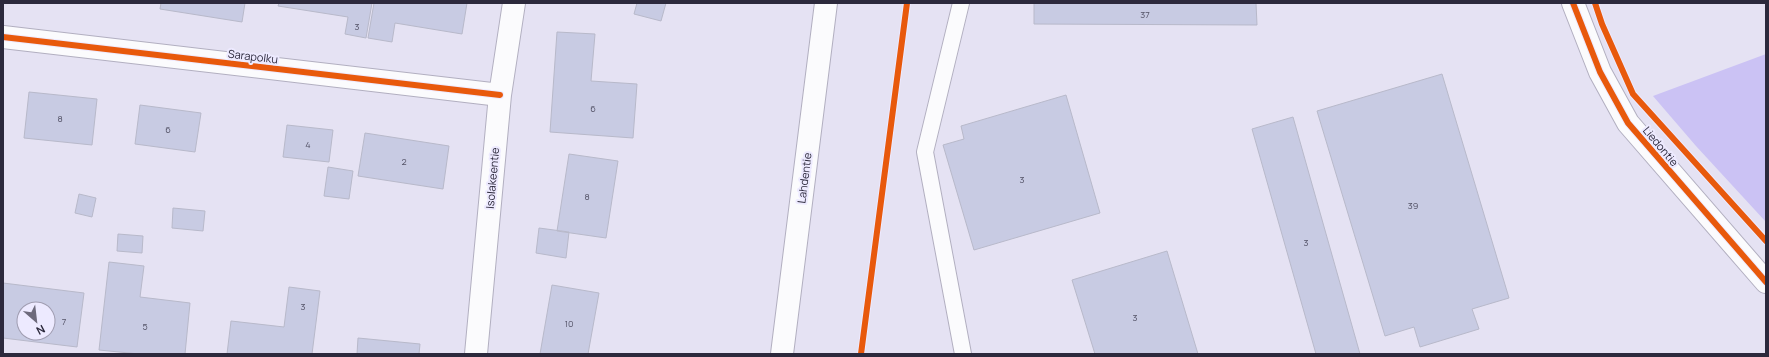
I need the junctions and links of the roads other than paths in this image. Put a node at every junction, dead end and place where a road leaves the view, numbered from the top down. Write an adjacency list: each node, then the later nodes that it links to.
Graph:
1 (514, 3): 6 (street, Isolakeentie)
2 (826, 3): 9 (street, Lahdentie)
3 (961, 3): 10 (lane)
4 (1573, 3): 7 (street, Liedontie)
5 (3, 37): 6 (street, Sarapolku)
6 (500, 95): 8 (street, Isolakeentie)
7 (1766, 282)
8 (476, 354)
9 (782, 354)
10 (963, 354)

